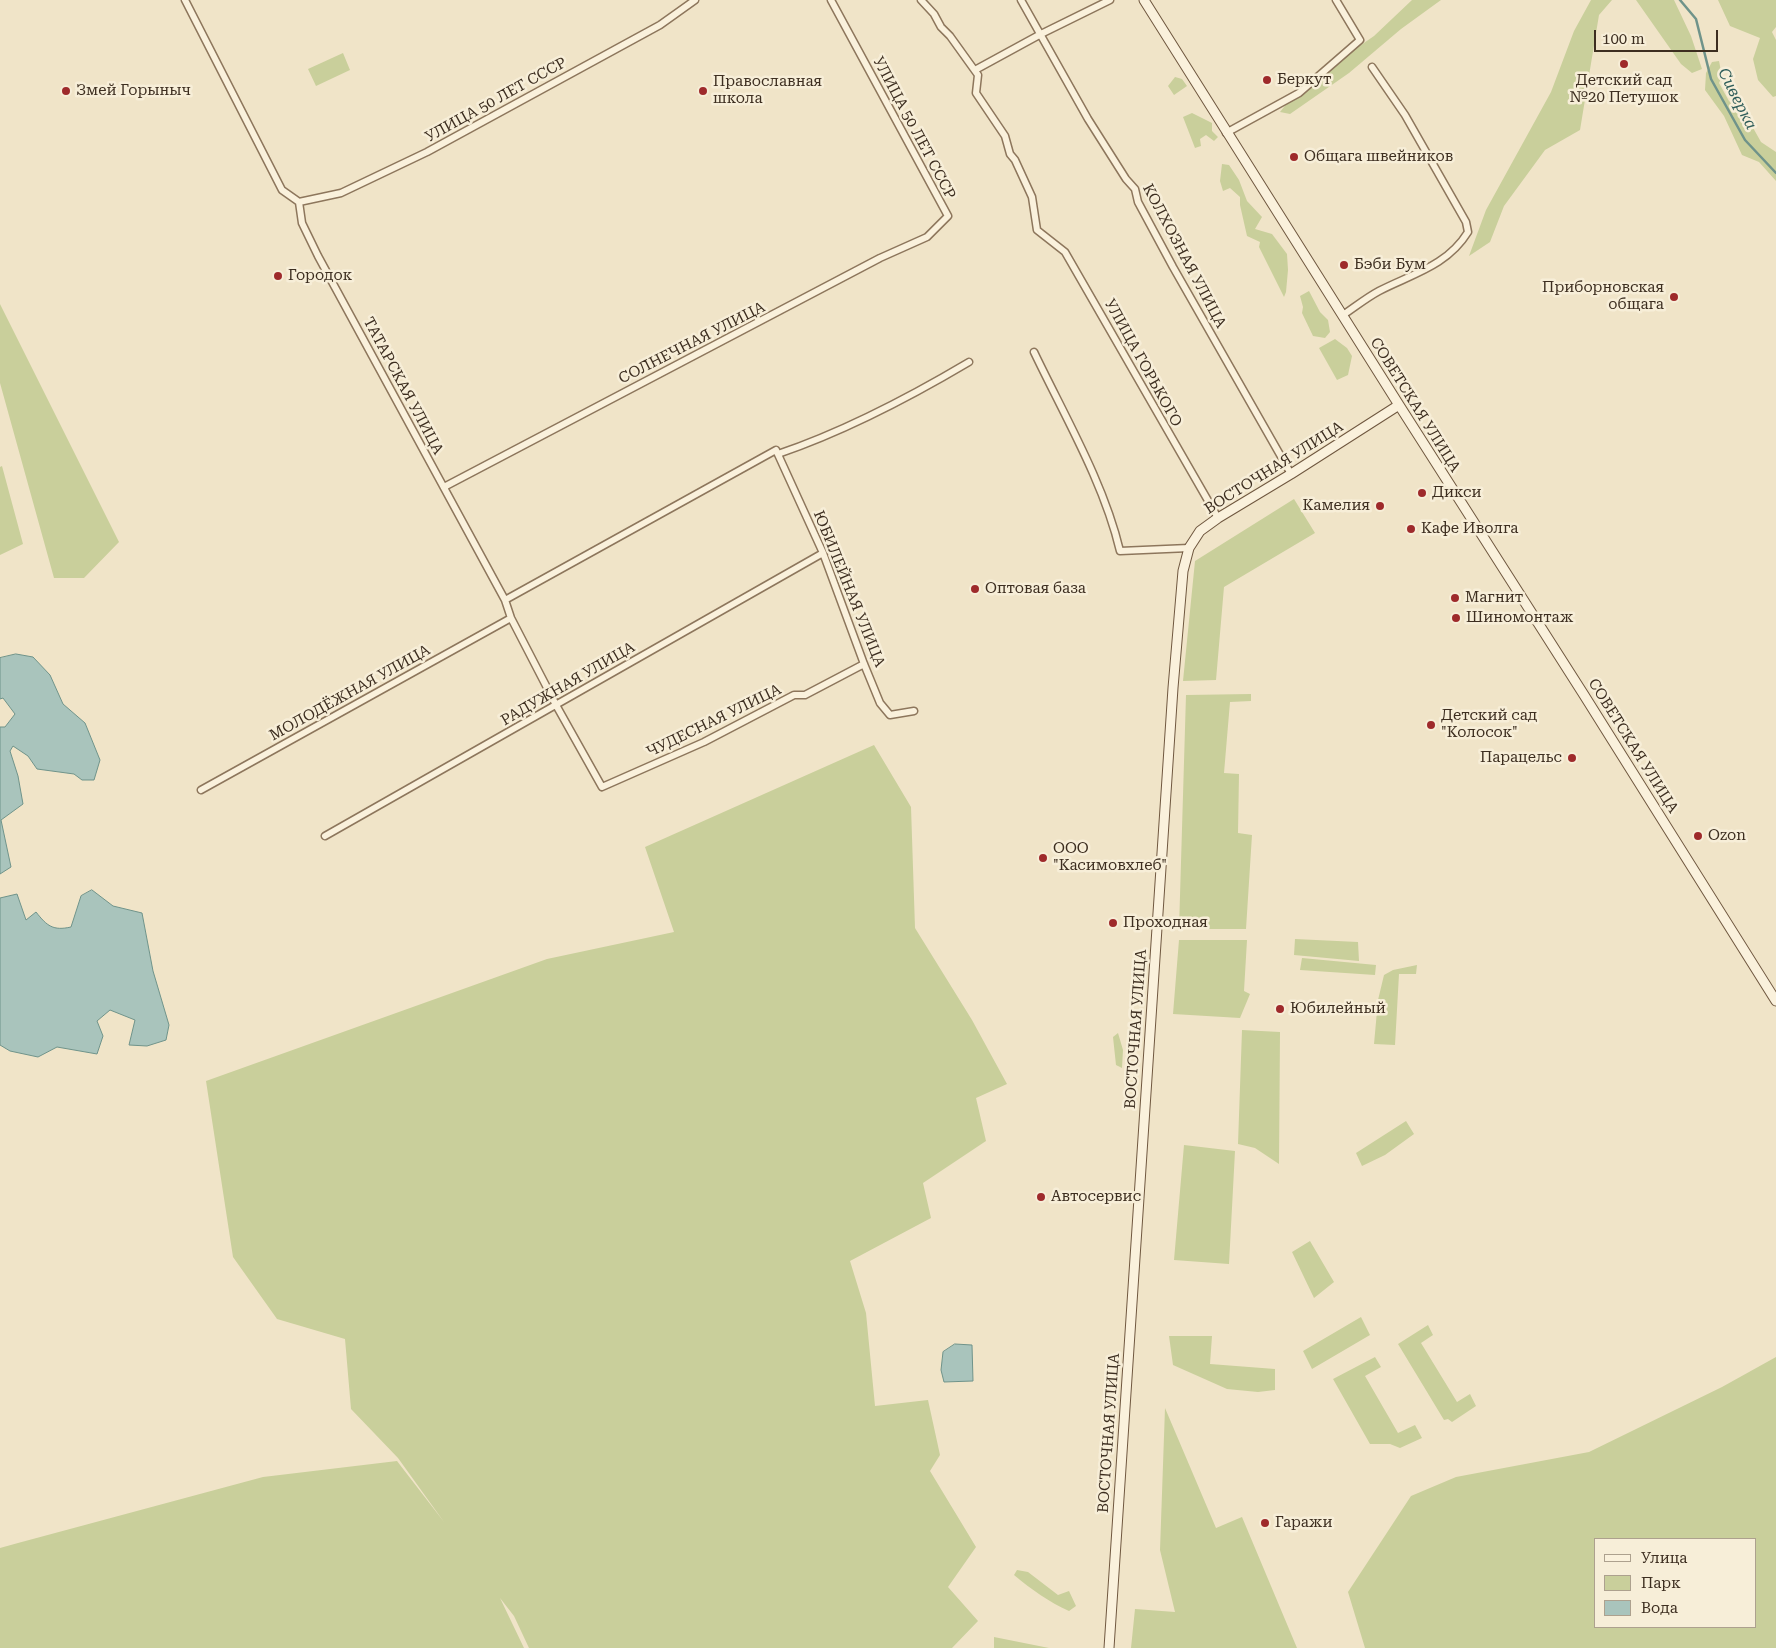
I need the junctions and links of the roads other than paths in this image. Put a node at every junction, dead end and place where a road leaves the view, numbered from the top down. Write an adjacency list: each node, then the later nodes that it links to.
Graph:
1 (185, 0): 13 (street)
2 (695, 0): 13 (street, УЛИЦА 50 ЛЕТ СССР)
3 (831, 0): 14 (street, УЛИЦА 50 ЛЕТ СССР)
4 (921, 0): 11 (street)
5 (1021, 0): 9 (street, КОЛХОЗНАЯ УЛИЦА)
6 (1110, 0): 9 (street)
7 (1144, 0): 12 (main road, СОВЕТСКАЯ УЛИЦА)
8 (1336, 0): 12 (street)
9 (1041, 34): 11 (street); 20 (street, КОЛХОЗНАЯ УЛИЦА)
10 (1372, 67): 15 (street)
11 (975, 70): 22 (street, УЛИЦА ГОРЬКОГО)
12 (1226, 132): 15 (main road, СОВЕТСКАЯ УЛИЦА)
13 (299, 202): 21 (street, ТАТАРСКАЯ УЛИЦА)
14 (948, 216): 21 (street, СОЛНЕЧНАЯ УЛИЦА)
15 (1343, 315): 18 (main road, СОВЕТСКАЯ УЛИЦА)
16 (1034, 352): 23 (street)
17 (969, 362): 19 (street)
18 (1399, 406): 20 (main road, ВОСТОЧНАЯ УЛИЦА); 33 (main road, СОВЕТСКАЯ УЛИЦА)
19 (777, 452): 24 (street, ЮБИЛЕЙНАЯ УЛИЦА); 25 (street)
20 (1291, 474): 22 (main road, ВОСТОЧНАЯ УЛИЦА)
21 (444, 487): 25 (street, ТАТАРСКАЯ УЛИЦА)
22 (1218, 518): 23 (main road, ВОСТОЧНАЯ УЛИЦА)
23 (1189, 548): 34 (main road, ВОСТОЧНАЯ УЛИЦА)
24 (823, 553): 27 (street, ЮБИЛЕЙНАЯ УЛИЦА); 28 (street, РАДУЖНАЯ УЛИЦА)
25 (505, 600): 26 (street, ТАТАРСКАЯ УЛИЦА)
26 (511, 618): 28 (street, ТАТАРСКАЯ УЛИЦА); 31 (street, МОЛОДЁЖНАЯ УЛИЦА)
27 (864, 664): 29 (street, ЮБИЛЕЙНАЯ УЛИЦА); 30 (street, ЧУДЕСНАЯ УЛИЦА)
28 (556, 705): 30 (street, ТАТАРСКАЯ УЛИЦА); 32 (street, РАДУЖНАЯ УЛИЦА)
29 (914, 711)
30 (602, 787)
31 (201, 790)
32 (325, 836)
33 (1776, 1002)
34 (1108, 1648)

